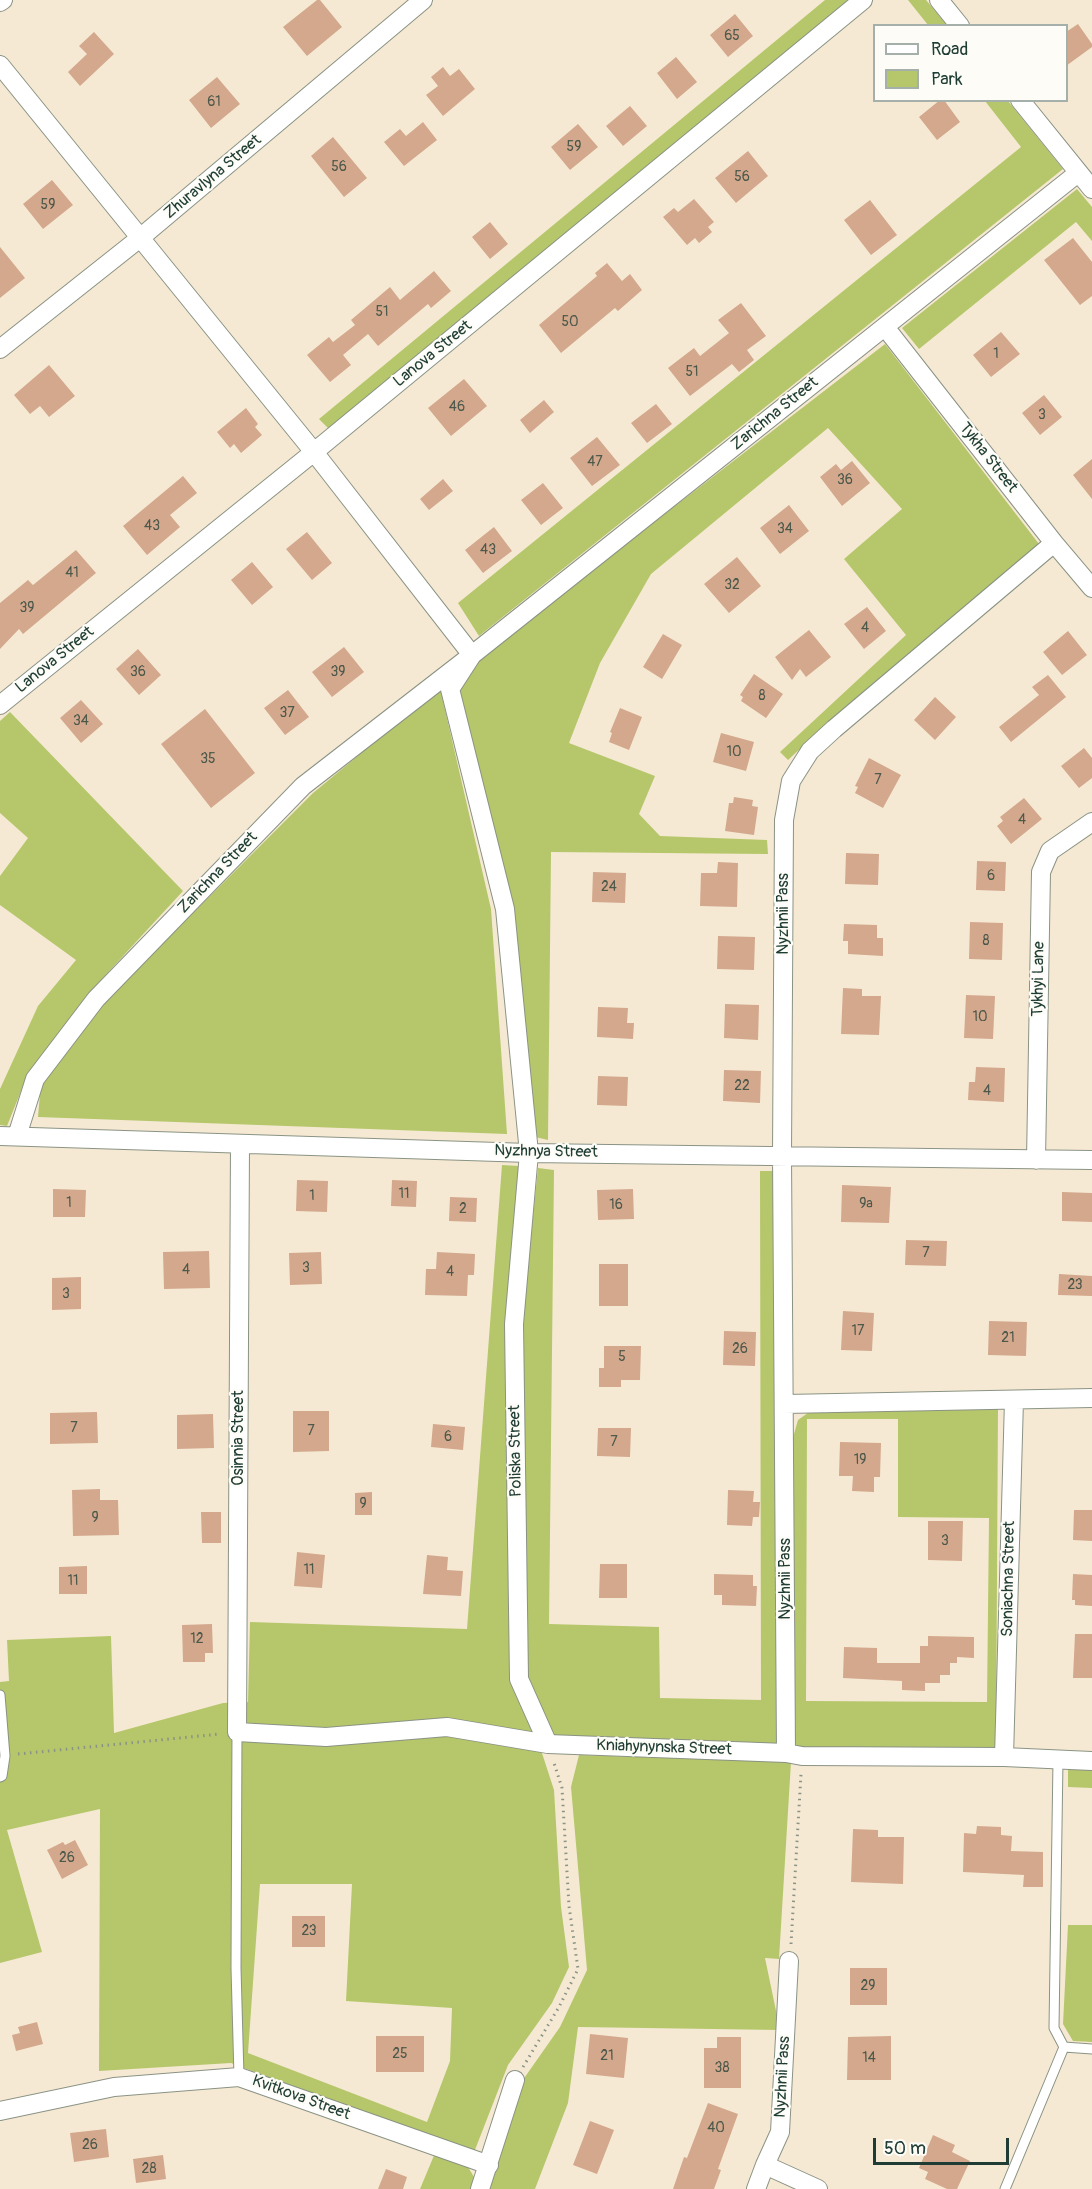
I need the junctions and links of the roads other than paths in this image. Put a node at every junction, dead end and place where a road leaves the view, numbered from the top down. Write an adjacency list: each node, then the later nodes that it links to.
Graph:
1 (423, 0): 8 (street, Zhuravlyna Street)
2 (863, 0): 11 (street, Lanova Street)
3 (939, 0): 4 (street)
4 (958, 24)
5 (0, 65): 8 (street)
6 (1022, 102): 7 (street)
7 (1086, 179): 9 (street, Zarichna Street)
8 (140, 238): 10 (street, Zhuravlyna Street); 11 (street)
9 (885, 327): 12 (street, Tykha Street); 14 (street, Zarichna Street)
10 (0, 349)
11 (314, 452): 14 (street); 15 (street, Lanova Street)
12 (1054, 543): 13 (street, Tykha Street); 20 (street, Nyzhnii Pass)
13 (1092, 588)
14 (472, 655): 17 (street, Zarichna Street); 19 (street, Zarichna Street)
15 (0, 705)
16 (1092, 822): 21 (street, Tykhyi Lane)
17 (8, 1136): 18 (street, Nyzhnya Street)
18 (240, 1144): 19 (street, Nyzhnya Street); 27 (street, Osinnia Street)
19 (529, 1153): 20 (street, Nyzhnya Street); 28 (street, Poliska Street)
20 (782, 1155): 21 (street, Nyzhnya Street); 25 (street, Nyzhnii Pass)
21 (1036, 1160): 22 (street, Nyzhnya Street)
22 (1092, 1160)
23 (1092, 1398): 24 (street)
24 (1014, 1400): 25 (street); 30 (street, Soniachna Street)
25 (785, 1404): 29 (street, Nyzhnii Pass)
26 (0, 1695): 33 (lane)
27 (237, 1732): 28 (street, Kniahynynska Street); 37 (lane)
28 (548, 1744): 29 (street, Kniahynynska Street)
29 (794, 1755): 30 (street, Kniahynynska Street)
30 (1004, 1757): 31 (street, Kniahynynska Street)
31 (1058, 1760): 32 (street, Kniahynynska Street); 35 (lane)
32 (1092, 1761)
33 (0, 1777)
34 (789, 1961): 40 (street, Nyzhnii Pass)
35 (1064, 2047): 36 (lane); 45 (lane)
36 (1092, 2049)
37 (239, 2077): 39 (street, Kvitkova Street); 41 (street, Kvitkova Street)
38 (516, 2080): 41 (street)
39 (0, 2111)
40 (765, 2164): 43 (street, Nyzhnii Pass); 44 (street)
41 (489, 2165): 42 (street)
42 (480, 2189)
43 (756, 2189)
44 (818, 2189)
45 (1005, 2189)

